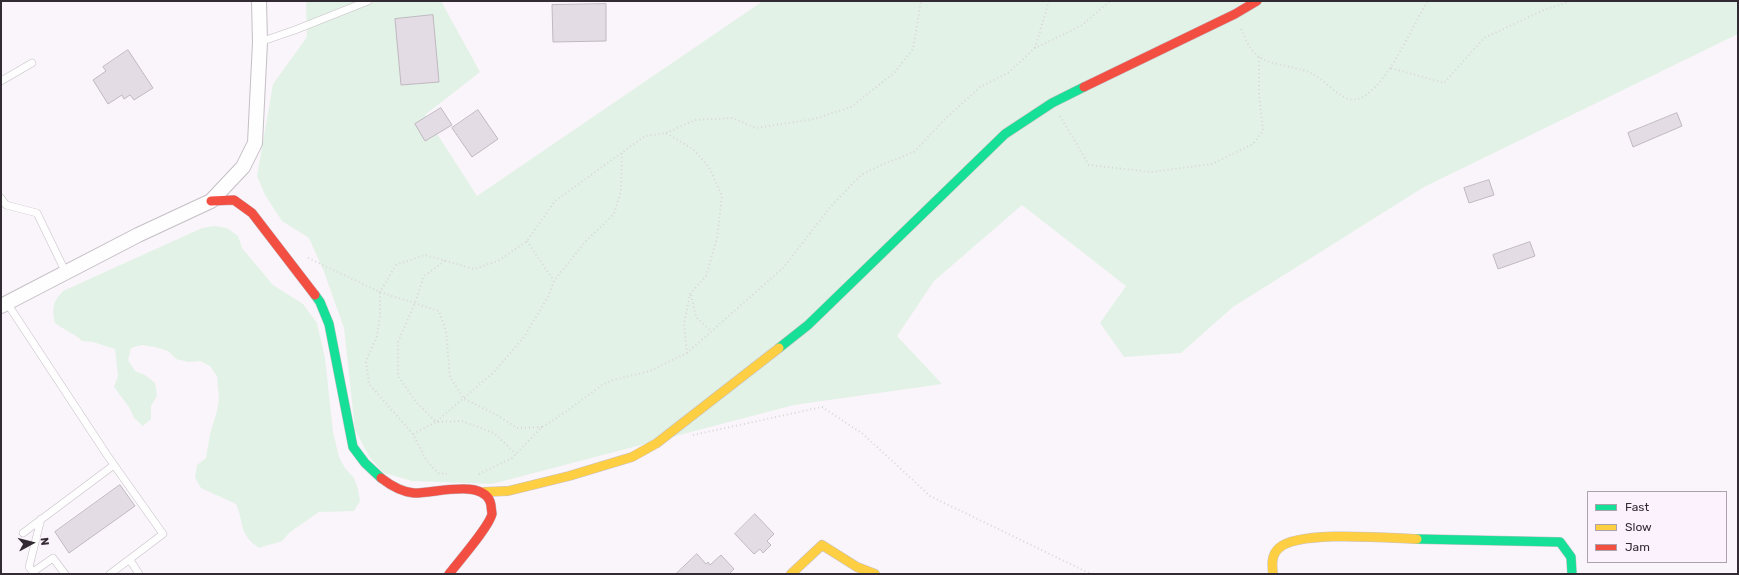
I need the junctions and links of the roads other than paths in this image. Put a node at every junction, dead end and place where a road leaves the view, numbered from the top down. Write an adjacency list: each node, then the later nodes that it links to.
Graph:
1 (259, 1): 5 (street)
2 (368, 1): 5 (lane)
3 (1257, 1): 4 (street)
4 (1234, 7): 13 (street)
5 (260, 42): 9 (street)
6 (32, 63): 7 (lane)
7 (1, 81)
8 (1, 198): 10 (lane)
9 (211, 201): 10 (street); 13 (street)
10 (66, 272): 11 (street)
11 (4, 304): 12 (lane)
12 (114, 465): 14 (lane); 16 (lane)
13 (483, 492): 17 (street)
14 (41, 519): 15 (lane); 18 (lane)
15 (24, 533)
16 (130, 560): 19 (lane); 20 (lane)
17 (456, 571)
18 (65, 574)
19 (110, 574)
20 (139, 574)
21 (791, 574): 22 (street)
22 (875, 574)
23 (1273, 574): 24 (street)
24 (1572, 574)

